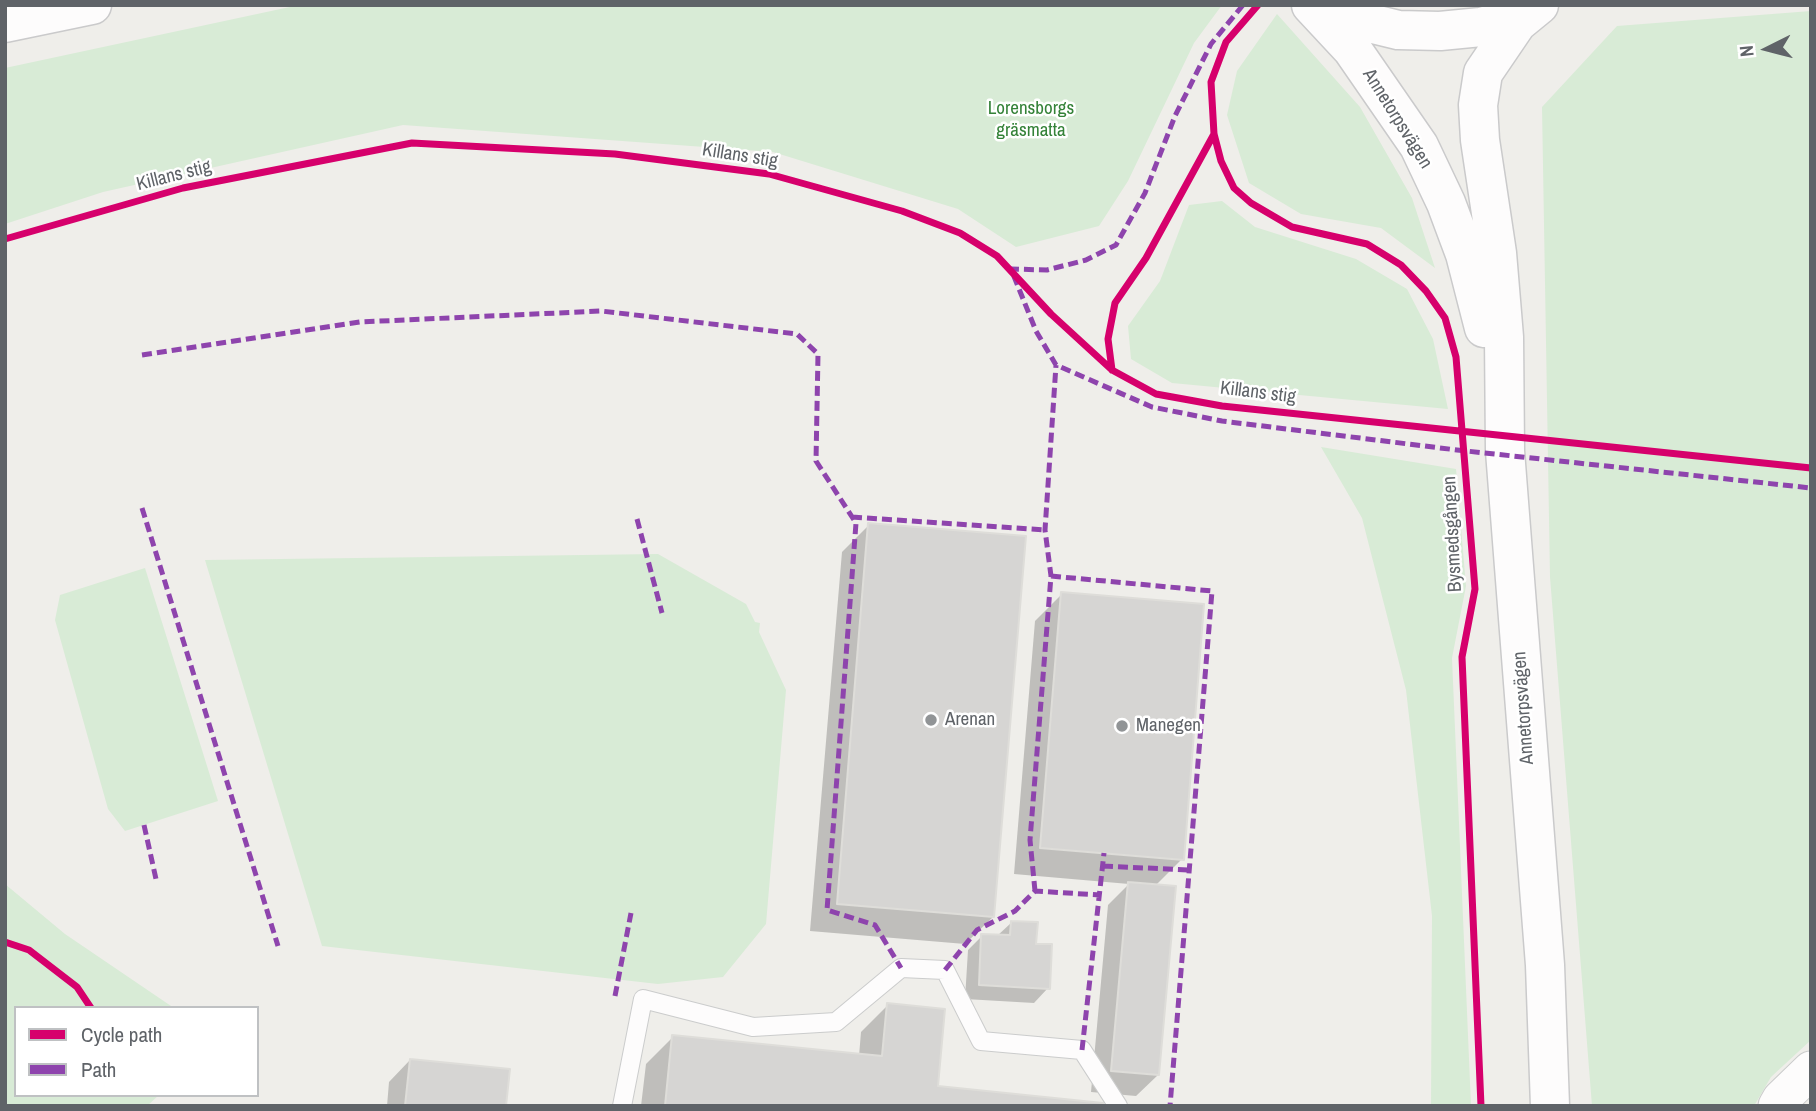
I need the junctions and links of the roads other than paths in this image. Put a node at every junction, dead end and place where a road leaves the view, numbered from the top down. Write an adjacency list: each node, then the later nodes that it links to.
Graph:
1 (92, 5): 5 (main road)
2 (1311, 5): 6 (main road, Annetorpsvägen)
3 (1328, 5): 4 (main road, Annetorpsvägen)
4 (1539, 5): 6 (main road, Annetorpsvägen)
5 (5, 23)
6 (1506, 451): 7 (main road, Annetorpsvägen)
7 (1545, 965): 11 (main road, Annetorpsvägen); 12 (main road, Annetorpsvägen)
8 (1811, 1070): 13 (street)
9 (622, 1106): 10 (lane)
10 (1118, 1106)
11 (1550, 1106)
12 (1567, 1106)
13 (1777, 1106)

